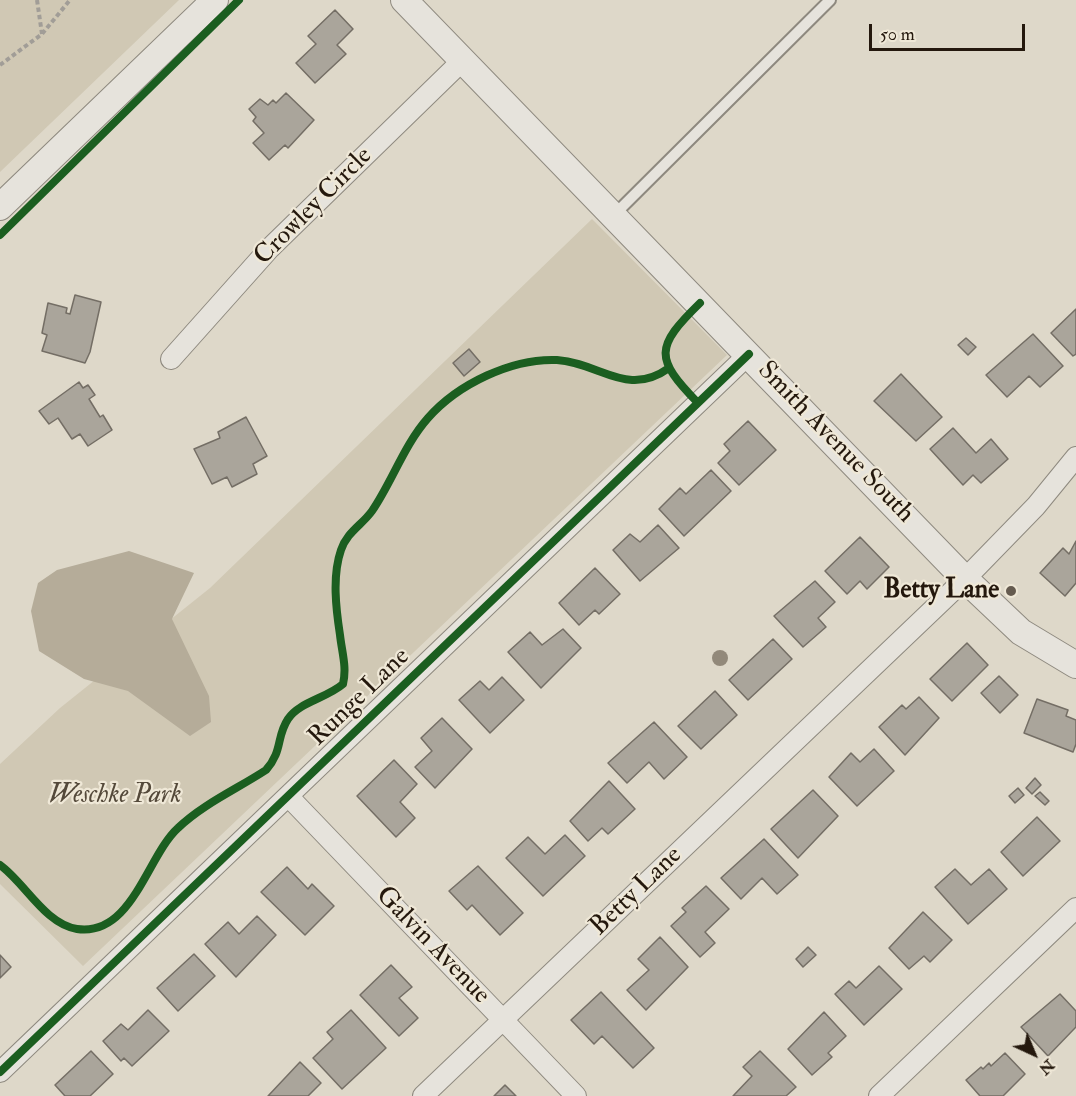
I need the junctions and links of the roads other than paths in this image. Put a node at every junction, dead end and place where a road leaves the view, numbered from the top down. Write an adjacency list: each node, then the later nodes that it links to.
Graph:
1 (214, 0): 5 (street)
2 (404, 0): 4 (street, Smith Avenue South)
3 (830, 0): 6 (lane)
4 (463, 60): 6 (street, Smith Avenue South); 8 (street, Crowley Circle)
5 (0, 207)
6 (614, 216): 7 (street, Smith Avenue South)
7 (749, 354): 10 (street, Smith Avenue South); 12 (street, Runge Lane)
8 (171, 359)
9 (1076, 457): 10 (street, Betty Lane)
10 (965, 579): 11 (street, Smith Avenue South); 14 (street, Betty Lane)
11 (1076, 665)
12 (288, 796): 14 (street, Galvin Avenue); 15 (street, Runge Lane)
13 (1076, 908): 18 (street)
14 (503, 1020): 16 (street, Betty Lane); 17 (street, Galvin Avenue)
15 (0, 1072)
16 (423, 1096)
17 (576, 1096)
18 (879, 1096)

